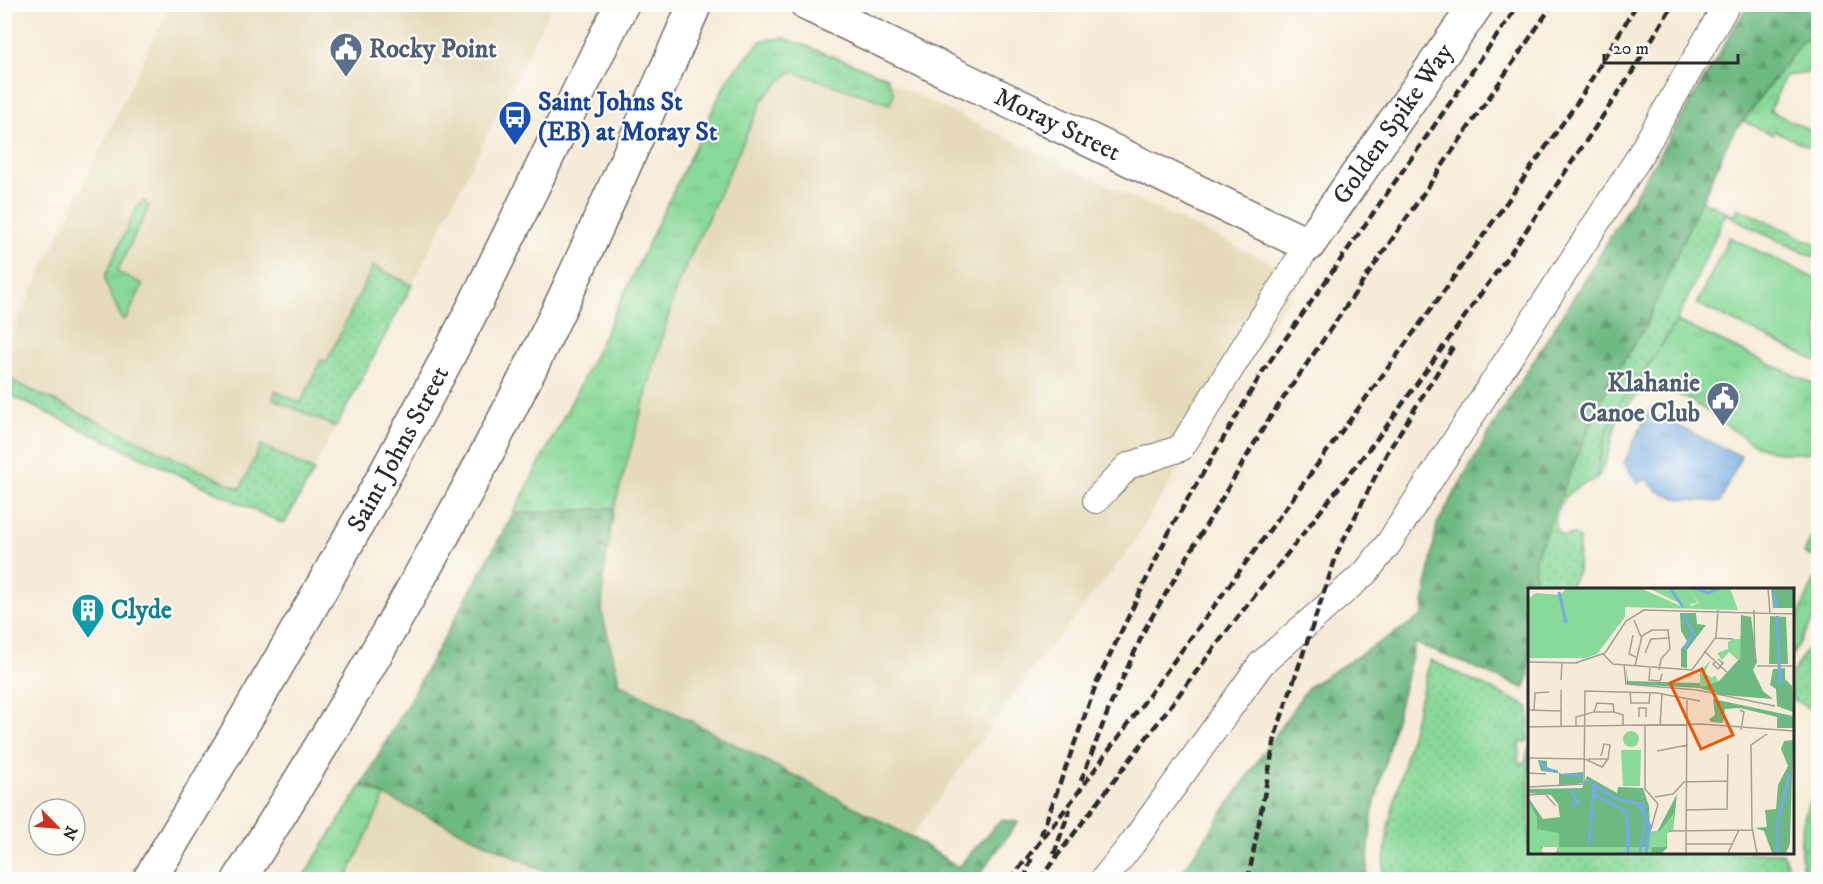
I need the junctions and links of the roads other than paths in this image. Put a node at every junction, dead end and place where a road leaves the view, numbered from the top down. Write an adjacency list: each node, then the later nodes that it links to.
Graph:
1 (622, 4): 8 (main road, Saint Johns Street)
2 (695, 4): 9 (main road)
3 (807, 4): 6 (main road, Moray Street)
4 (1477, 4): 6 (main road, Golden Spike Way)
5 (1727, 4): 10 (lane)
6 (1308, 245): 7 (lane)
7 (1096, 500)
8 (149, 879)
9 (239, 879)
10 (1103, 879)

